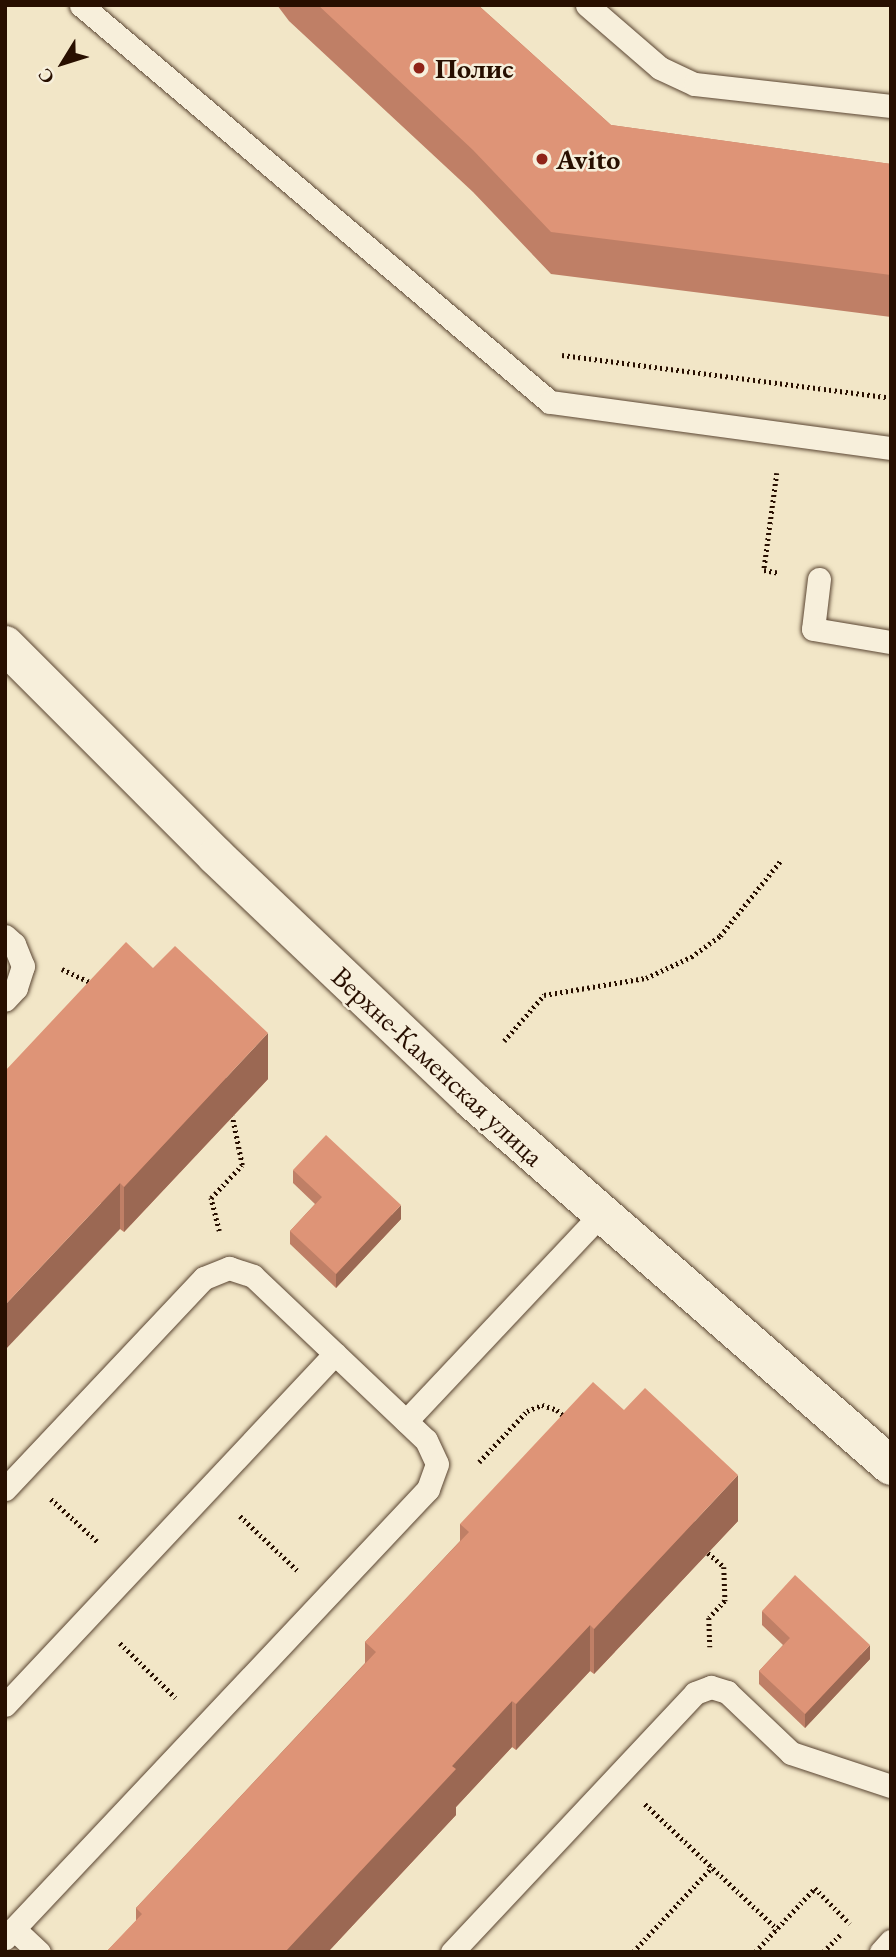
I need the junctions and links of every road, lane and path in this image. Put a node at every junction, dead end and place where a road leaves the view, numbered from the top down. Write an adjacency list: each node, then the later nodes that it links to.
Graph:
1 (82, 5): 7 (lane)
2 (587, 5): 3 (lane)
3 (891, 106)
4 (555, 354): 5 (path)
5 (788, 383): 6 (path); 7 (path)
6 (891, 398)
7 (782, 434): 8 (lane); 9 (path)
8 (891, 448)
9 (819, 579): 10 (lane)
10 (891, 642)
11 (5, 645): 19 (street, Верхне-Каменская улица)
12 (780, 860): 17 (path)
13 (5, 936): 14 (lane)
14 (23, 966): 15 (path); 16 (lane)
15 (93, 984)
16 (5, 1000)
17 (504, 1041)
18 (232, 1116): 20 (path)
19 (600, 1215): 22 (lane); 25 (street, Верхне-Каменская улица)
20 (229, 1268): 21 (lane); 26 (lane)
21 (335, 1354): 22 (lane); 27 (lane)
22 (405, 1421): 24 (lane)
23 (575, 1428): 24 (path)
24 (437, 1464): 31 (lane)
25 (891, 1466)
26 (22, 1471): 28 (lane); 30 (path)
27 (210, 1487): 30 (lane); 31 (path)
28 (5, 1489)
29 (708, 1553): 33 (path)
30 (130, 1573): 32 (lane)
31 (326, 1597): 35 (lane)
32 (90, 1614): 34 (lane); 35 (path)
33 (711, 1687): 36 (lane); 43 (lane)
34 (5, 1705)
35 (204, 1726): 40 (lane)
36 (891, 1786)
37 (645, 1804): 38 (path)
38 (712, 1867): 39 (path); 44 (path)
39 (777, 1929): 45 (path); 46 (path)
40 (10, 1933): 42 (lane)
41 (891, 1941): 47 (lane)
42 (39, 1952)
43 (452, 1952)
44 (633, 1952)
45 (755, 1952)
46 (823, 1952)
47 (881, 1952)

